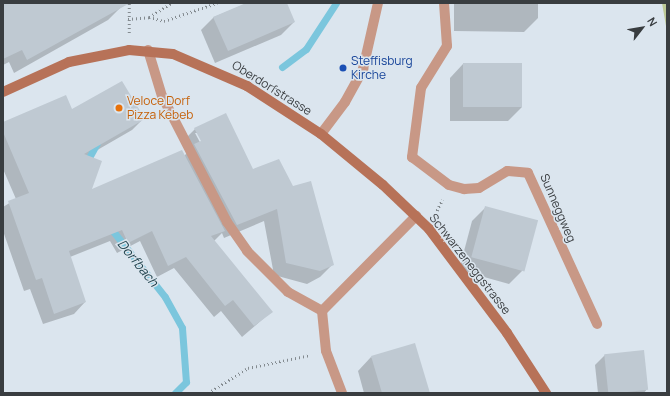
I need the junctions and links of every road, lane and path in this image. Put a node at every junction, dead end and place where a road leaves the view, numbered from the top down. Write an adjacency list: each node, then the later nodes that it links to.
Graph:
1 (129, 3): 7 (path)
2 (171, 3): 6 (path)
3 (217, 3): 6 (path)
4 (378, 3): 11 (street)
5 (444, 3): 12 (street, Sunneggweg)
6 (148, 17): 7 (path)
7 (128, 19): 8 (path)
8 (129, 50): 9 (main road, Oberdorfstrasse); 10 (main road, Oberdorfstrasse)
9 (148, 50): 11 (main road, Oberdorfstrasse); 15 (street)
10 (3, 92)
11 (321, 134): 13 (main road, Schwarzeneggstrasse)
12 (449, 185): 14 (path); 16 (street, Sunneggweg)
13 (416, 216): 14 (main road, Schwarzeneggstrasse); 15 (street)
14 (428, 228): 20 (main road, Schwarzeneggstrasse)
15 (322, 311): 17 (street)
16 (597, 324)
17 (326, 351): 18 (path); 19 (street)
18 (208, 393)
19 (342, 393)
20 (546, 393)

